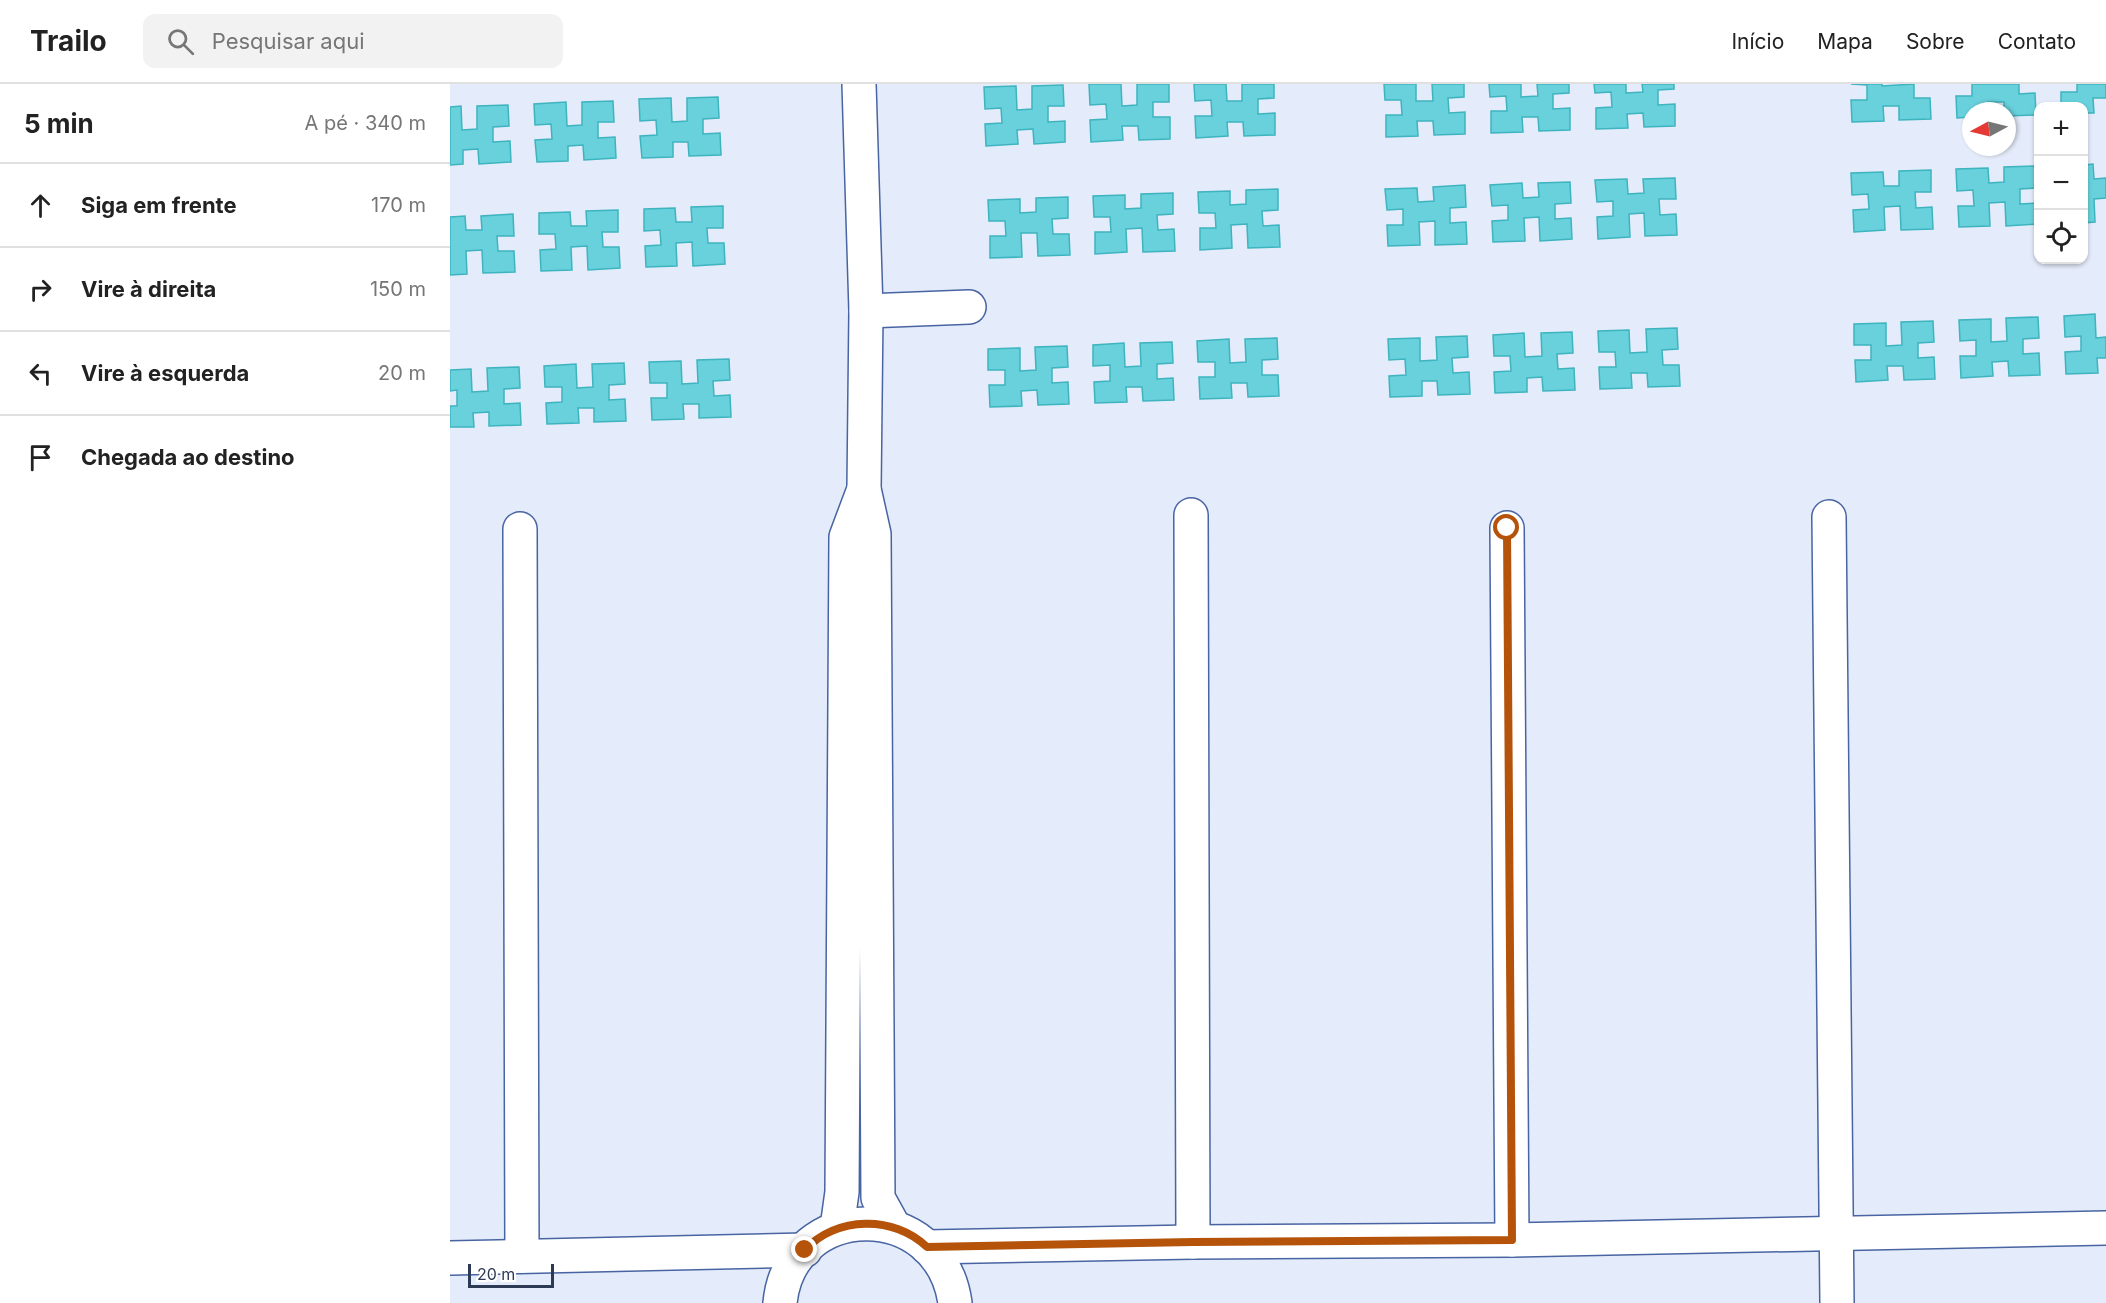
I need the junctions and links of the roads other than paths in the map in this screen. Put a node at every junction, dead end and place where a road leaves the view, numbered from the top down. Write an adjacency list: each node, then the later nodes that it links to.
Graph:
1 (858, 84): 3 (street)
2 (969, 307): 3 (street)
3 (866, 311): 4 (street)
4 (864, 489): 9 (street); 10 (street)
5 (1191, 515): 14 (street)
6 (1829, 518): 12 (street)
7 (1507, 528): 13 (street)
8 (520, 529): 17 (street)
9 (894, 1227): 10 (street); 15 (street)
10 (837, 1228): 16 (street)
11 (2106, 1228): 12 (street)
12 (1836, 1234): 13 (street); 21 (street)
13 (1512, 1240): 14 (street)
14 (1193, 1242): 15 (street)
15 (927, 1247): 20 (street)
16 (805, 1250): 17 (street); 19 (street)
17 (522, 1256): 18 (street)
18 (450, 1258)
19 (780, 1303)
20 (955, 1303)
21 (1838, 1303)

